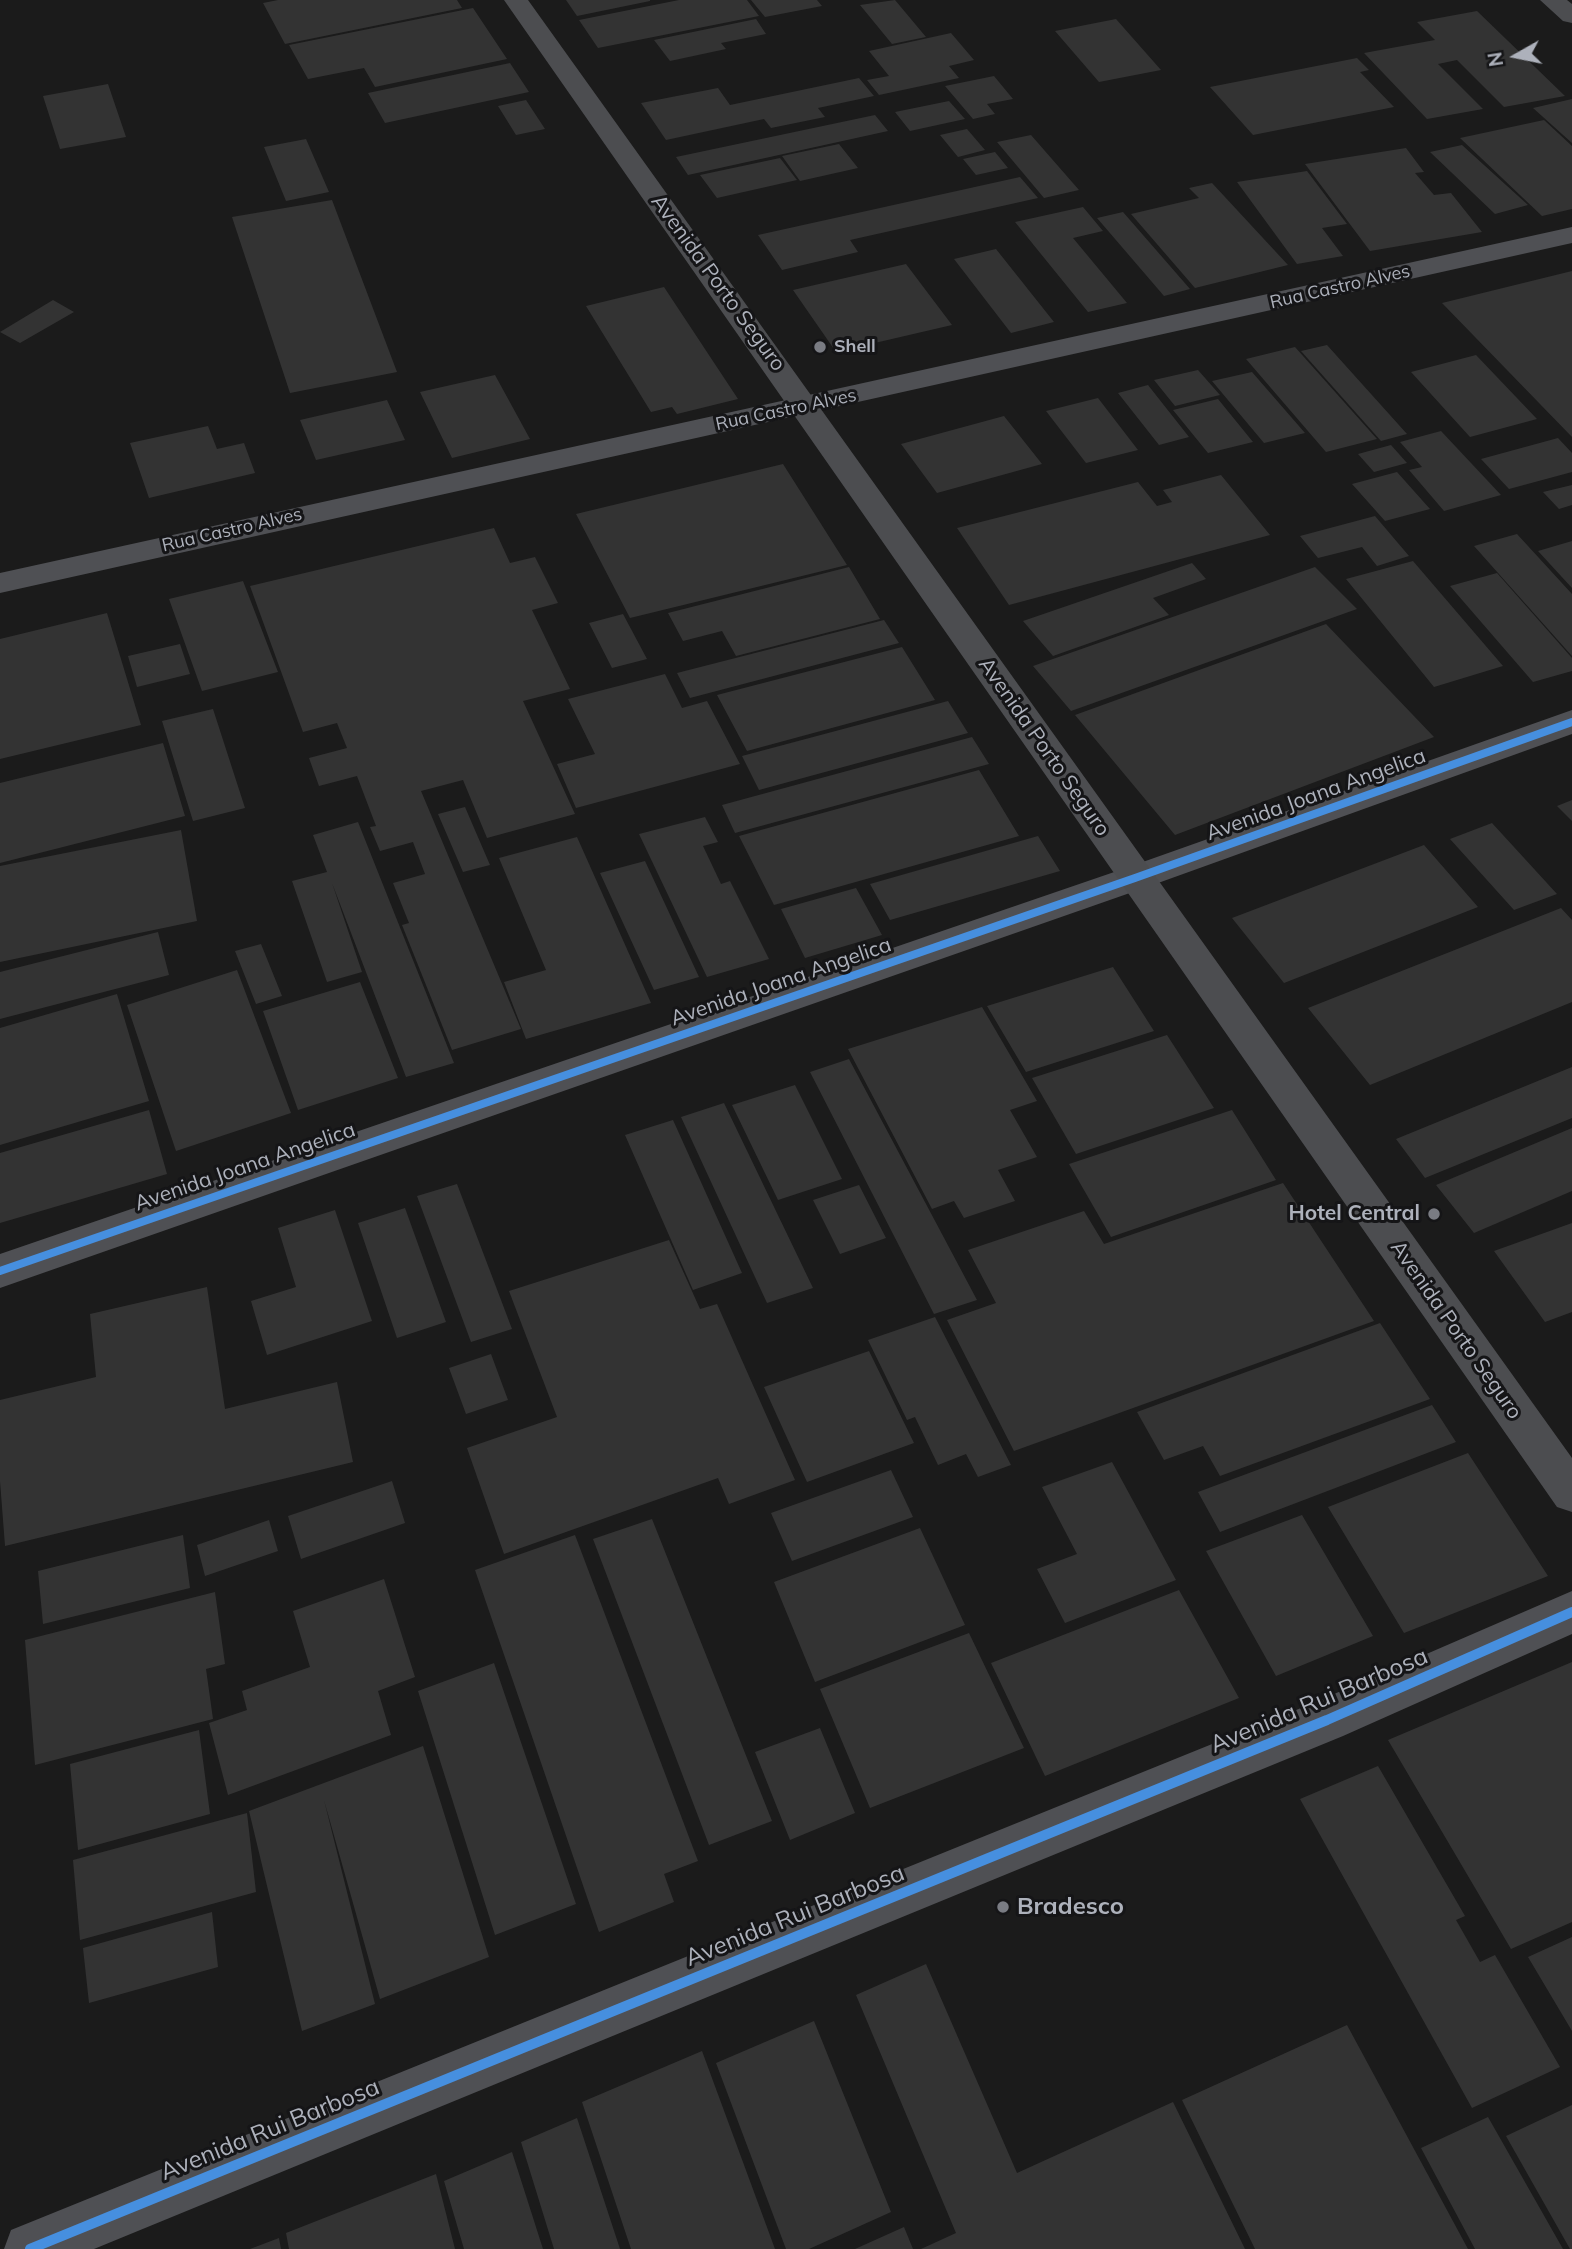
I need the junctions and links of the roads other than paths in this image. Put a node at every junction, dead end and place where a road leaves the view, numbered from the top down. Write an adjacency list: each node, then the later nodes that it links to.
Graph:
1 (516, 0): 5 (main road, Avenida Porto Seguro)
2 (1552, 0): 3 (main road)
3 (1572, 16)
4 (1572, 235): 5 (street, Rua Castro Alves)
5 (806, 406): 6 (street, Rua Castro Alves); 8 (main road, Avenida Porto Seguro)
6 (0, 583)
7 (1572, 722): 8 (street, Avenida Joana Angelica)
8 (1135, 878): 9 (street, Avenida Joana Angelica); 10 (main road, Avenida Porto Seguro)
9 (0, 1271)
10 (1572, 1493)
11 (1572, 1612): 12 (street, Avenida Rui Barbosa)
12 (30, 2249)

